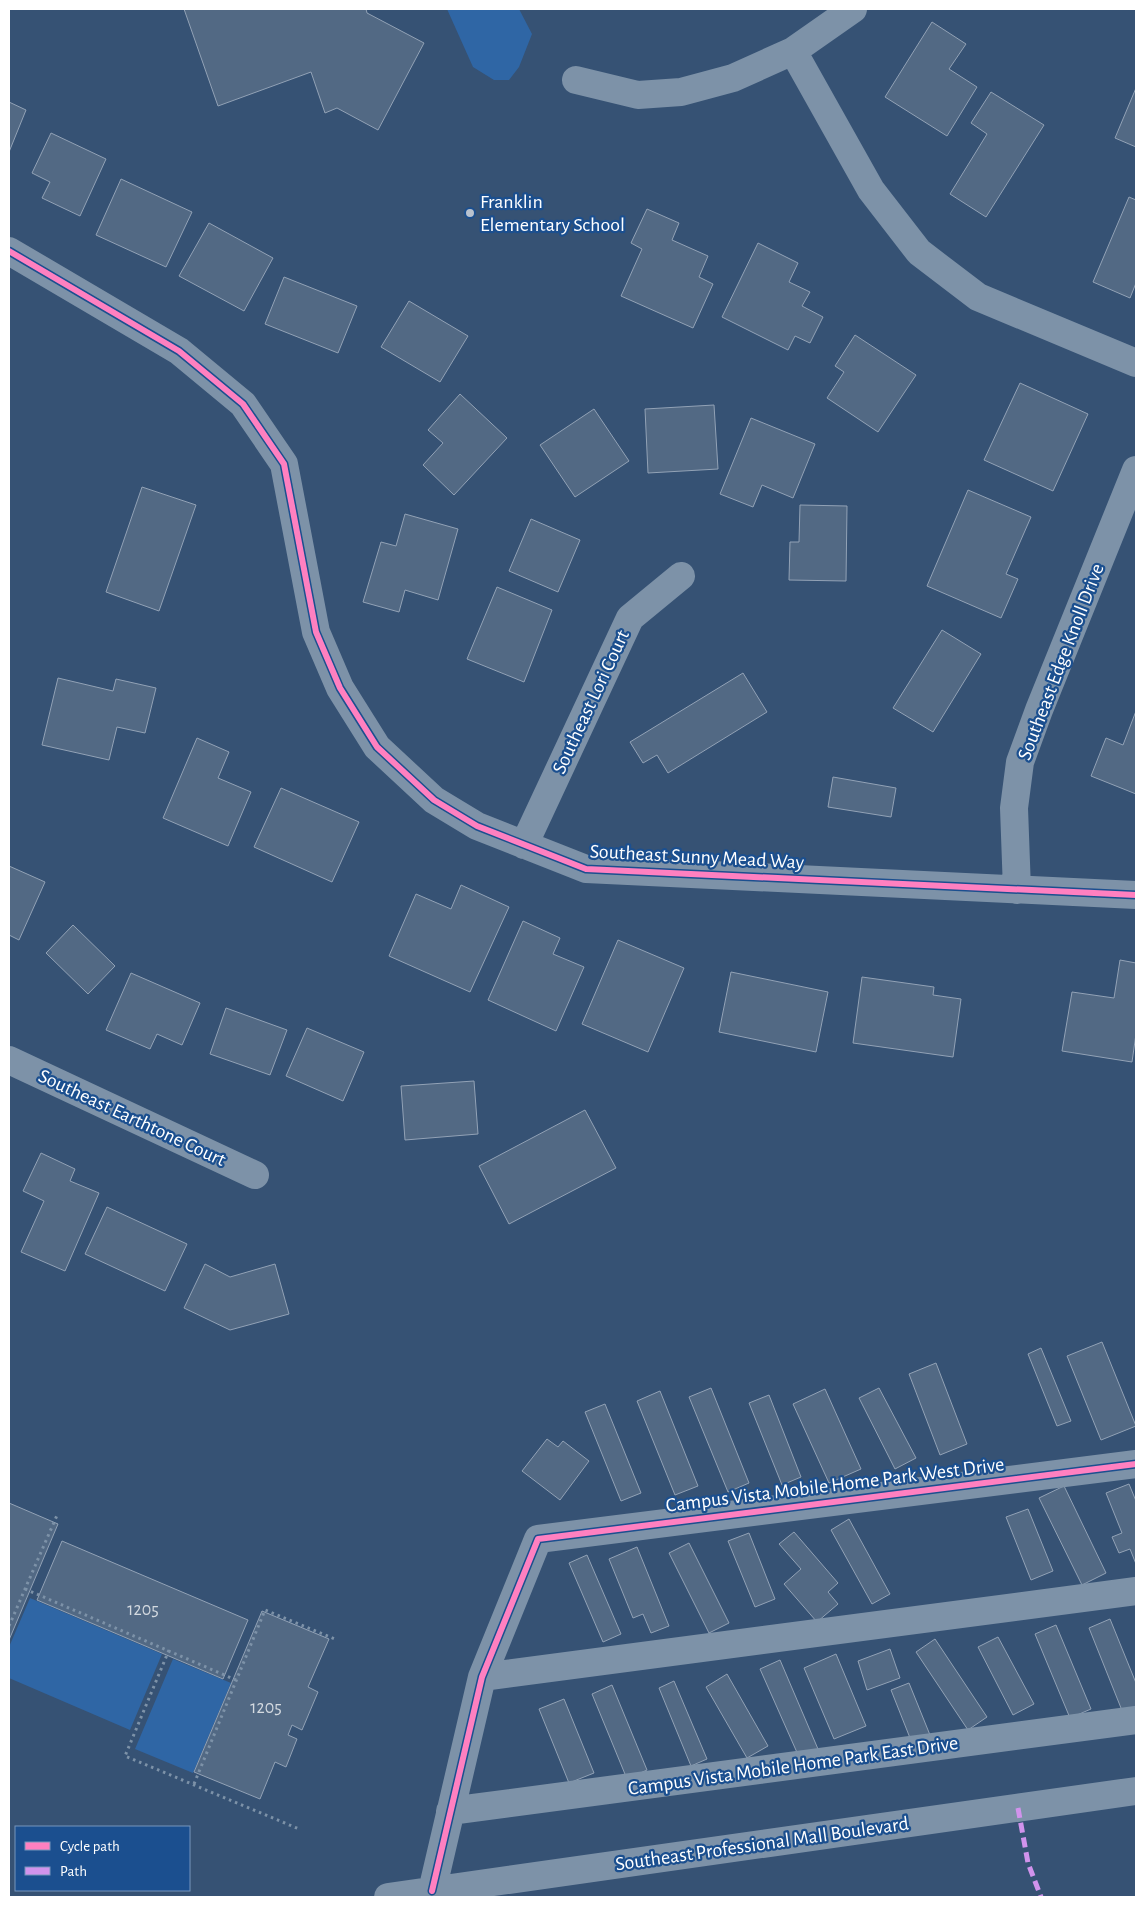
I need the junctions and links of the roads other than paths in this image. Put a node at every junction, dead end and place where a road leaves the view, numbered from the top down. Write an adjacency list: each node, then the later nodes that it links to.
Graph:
1 (853, 9): 2 (street)
2 (793, 51): 3 (street); 5 (street)
3 (576, 80)
4 (9, 250): 8 (street, Southeast Sunny Mead Way)
5 (1136, 363)
6 (1136, 470): 9 (street, Southeast Edge Knoll Drive)
7 (681, 576): 8 (street, Southeast Lori Court)
8 (524, 845): 9 (street, Southeast Sunny Mead Way)
9 (1017, 890): 10 (street, Southeast Sunny Mead Way)
10 (1136, 895)
11 (9, 1060): 12 (street, Southeast Earthtone Court)
12 (255, 1176)
13 (1136, 1464): 15 (street, Campus Vista Mobile Home Park West Drive)
14 (1136, 1591): 15 (street)
15 (482, 1677): 18 (street)
16 (1136, 1720): 18 (street, Campus Vista Mobile Home Park East Drive)
17 (1136, 1791): 19 (street, Southeast Professional Mall Boulevard)
18 (450, 1811): 19 (street)
19 (432, 1891): 20 (street, Southeast Professional Mall Boulevard)
20 (388, 1897)

